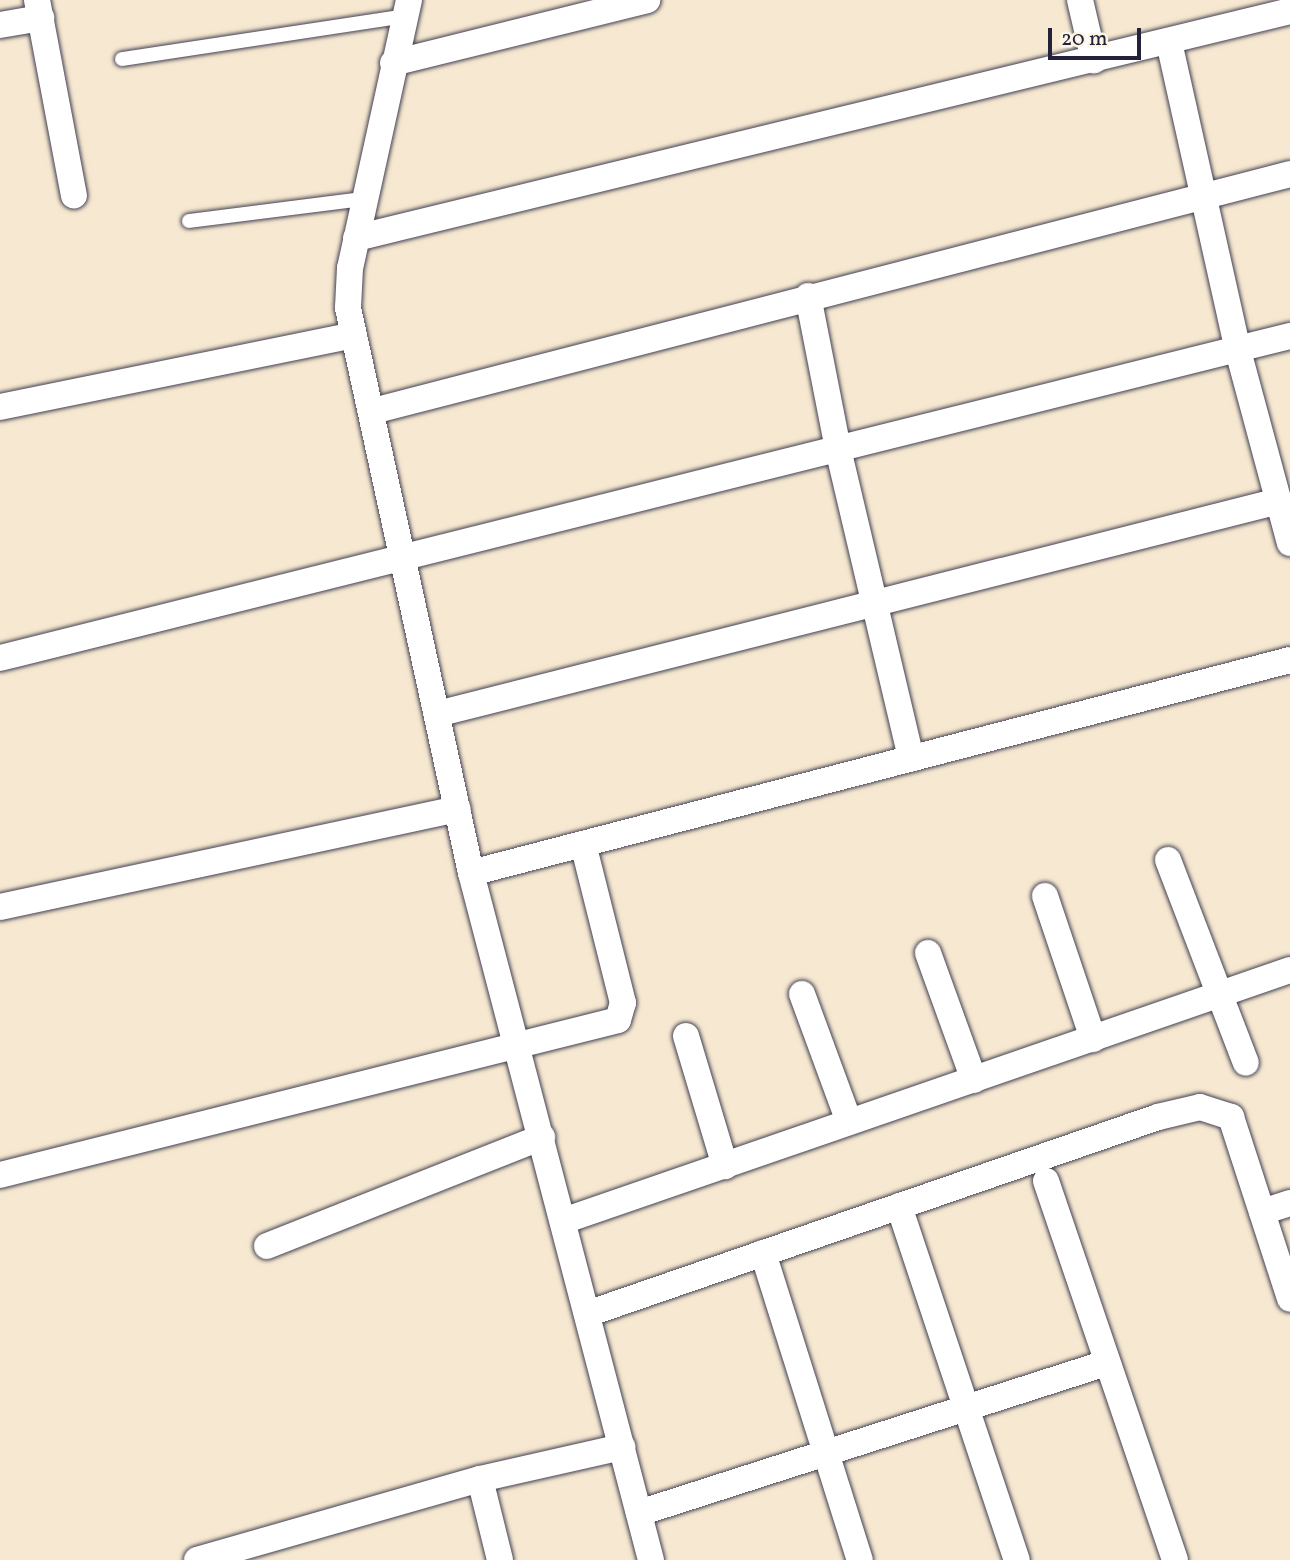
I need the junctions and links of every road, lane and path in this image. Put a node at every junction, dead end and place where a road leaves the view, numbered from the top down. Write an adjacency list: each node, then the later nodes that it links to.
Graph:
1 (647, 0): 10 (street)
2 (1080, 0): 9 (street)
3 (407, 8): 8 (lane); 10 (street)
4 (39, 9): 6 (street); 12 (street)
5 (1290, 11): 7 (street)
6 (0, 25)
7 (1169, 42): 9 (street); 13 (street)
8 (121, 59)
9 (1094, 60): 16 (street)
10 (393, 63): 14 (street)
11 (1290, 174): 13 (street)
12 (74, 196)
13 (1206, 196): 17 (street); 20 (street)
14 (364, 199): 15 (lane); 16 (street)
15 (189, 221)
16 (356, 238): 18 (street)
17 (808, 296): 22 (street); 23 (street)
18 (354, 335): 21 (street); 22 (street)
19 (1290, 337): 20 (street)
20 (1237, 347): 23 (street); 24 (street)
21 (0, 407)
22 (373, 411): 26 (street)
23 (838, 449): 26 (street); 27 (street)
24 (1282, 495): 25 (street); 27 (street)
25 (1290, 543)
26 (405, 560): 28 (street); 30 (street)
27 (874, 603): 30 (street); 31 (street)
28 (0, 658)
29 (1290, 660): 31 (street)
30 (437, 714): 32 (street)
31 (911, 759): 33 (street)
32 (458, 809): 35 (street); 37 (street)
33 (583, 844): 35 (street); 44 (street)
34 (1168, 860): 41 (street)
35 (471, 873): 44 (street)
36 (1045, 896): 43 (street)
37 (0, 907)
38 (928, 953): 46 (street)
39 (1290, 970): 41 (street)
40 (802, 994): 47 (street)
41 (1218, 995): 43 (street); 45 (street)
42 (686, 1036): 49 (street)
43 (1093, 1039): 46 (street)
44 (518, 1043): 48 (street); 50 (street)
45 (1246, 1063)
46 (974, 1080): 47 (street)
47 (849, 1122): 49 (street)
48 (542, 1137): 55 (street); 56 (street)
49 (725, 1166): 55 (street)
50 (0, 1175)
51 (1046, 1181): 60 (street)
52 (1290, 1203): 54 (street)
53 (900, 1206): 54 (street); 57 (street); 61 (street)
54 (1262, 1212): 58 (street)
55 (563, 1221): 59 (street)
56 (267, 1246)
57 (763, 1253): 59 (street); 63 (street)
58 (1290, 1299)
59 (587, 1314): 62 (street)
60 (1107, 1363): 61 (street); 72 (street)
61 (967, 1407): 63 (street); 71 (street)
62 (622, 1447): 64 (street); 65 (street)
63 (827, 1452): 65 (street); 70 (street)
64 (480, 1479): 66 (street); 68 (street)
65 (639, 1513): 69 (street)
66 (285, 1548): 67 (street)
67 (197, 1560)
68 (500, 1560)
69 (651, 1560)
70 (860, 1560)
71 (1017, 1560)
72 (1175, 1560)

